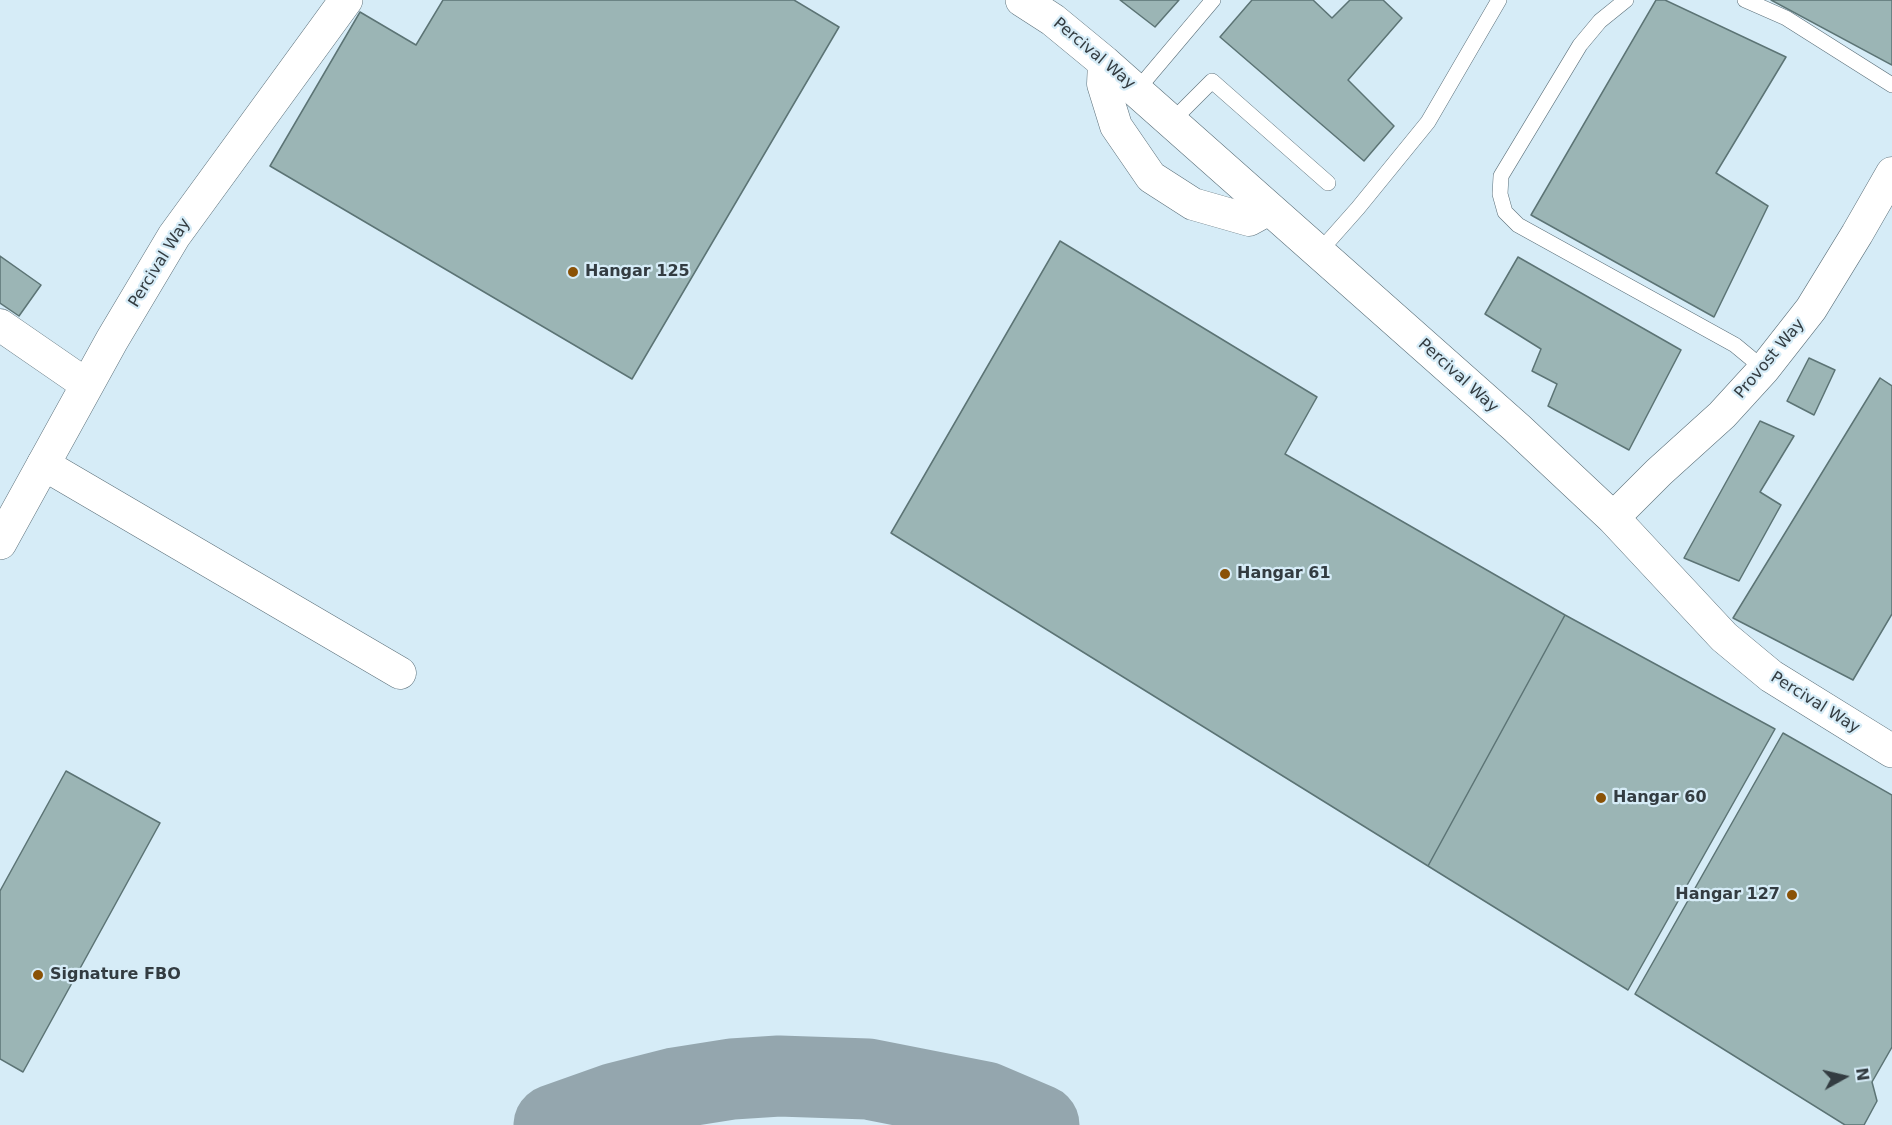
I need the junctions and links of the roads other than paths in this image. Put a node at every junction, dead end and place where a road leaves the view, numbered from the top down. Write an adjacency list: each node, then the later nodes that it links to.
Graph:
1 (346, 0): 17 (street, Percival Way)
2 (1022, 0): 7 (street, Percival Way)
3 (1213, 0): 9 (lane)
4 (1499, 0): 14 (lane)
5 (1626, 0): 16 (lane)
6 (1745, 0): 8 (lane)
7 (1104, 62): 9 (street, Percival Way); 13 (street)
8 (1892, 85)
9 (1137, 90): 10 (street, Percival Way)
10 (1172, 121): 12 (lane); 13 (street, Percival Way)
11 (1890, 181): 16 (street, Provost Way)
12 (1328, 183)
13 (1269, 209): 14 (street, Percival Way)
14 (1319, 252): 19 (street, Percival Way)
15 (0, 325): 17 (street)
16 (1764, 369): 19 (street, Provost Way)
17 (87, 385): 18 (street, Percival Way)
18 (43, 465): 20 (street, Percival Way); 21 (street)
19 (1614, 518): 22 (street, Percival Way)
20 (0, 543)
21 (400, 673)
22 (1892, 751)

